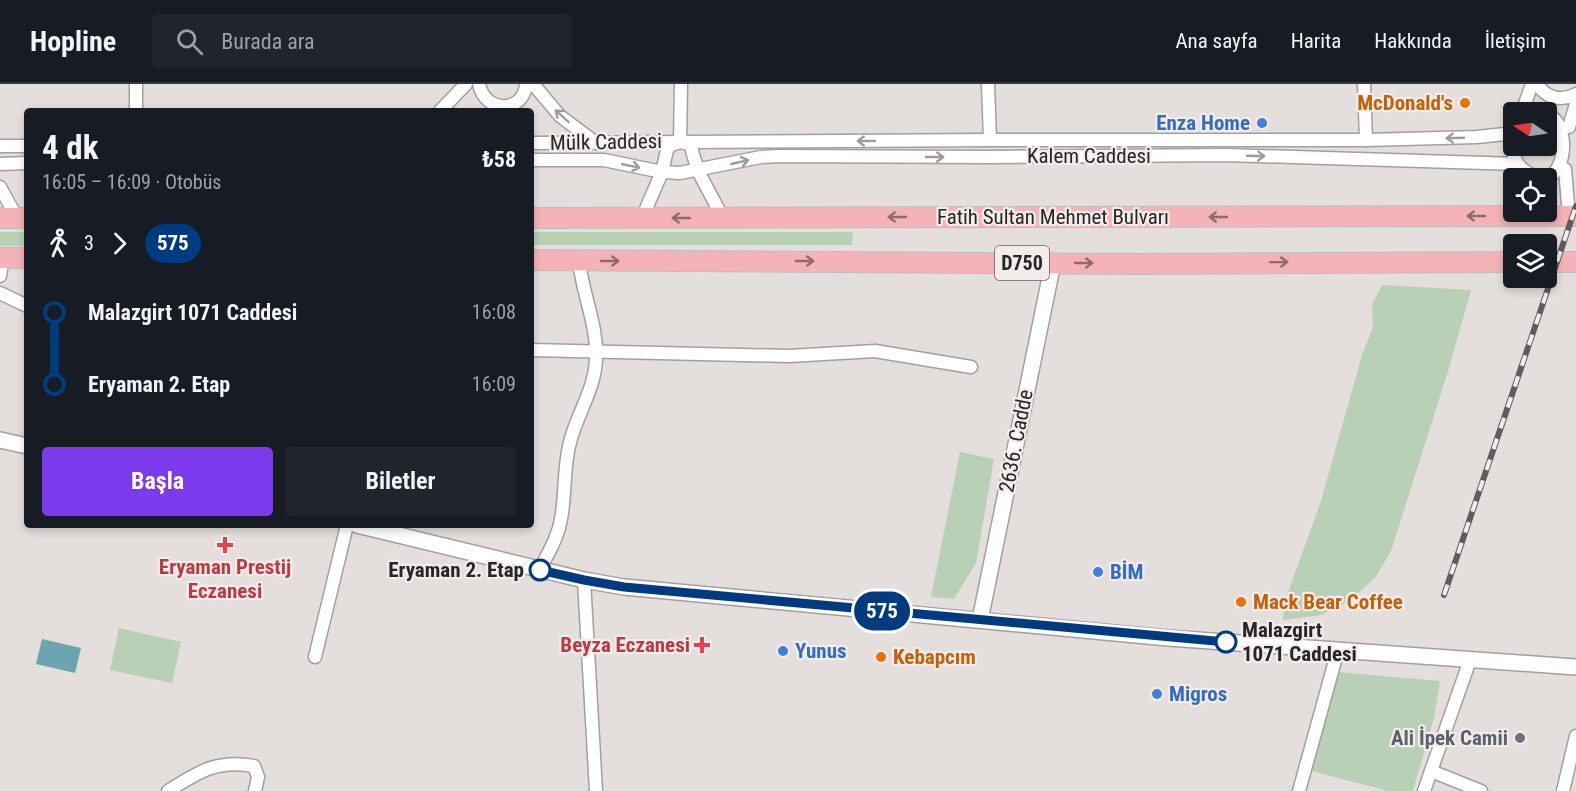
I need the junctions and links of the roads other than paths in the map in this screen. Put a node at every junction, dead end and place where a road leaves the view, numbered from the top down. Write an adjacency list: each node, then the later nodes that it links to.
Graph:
1 (136, 84): 14 (street)
2 (466, 84): 15 (street)
3 (479, 84): 4 (street)
4 (526, 84)
5 (533, 84): 23 (street, one-way to 5)
6 (681, 84): 21 (street)
7 (987, 84): 19 (street)
8 (1364, 84): 20 (street)
9 (1532, 84): 12 (street)
10 (1537, 84): 11 (street)
11 (1576, 94)
12 (1526, 102)
13 (1576, 104): 17 (street)
14 (136, 108)
15 (443, 108)
16 (1557, 118): 17 (street)
17 (1569, 126): 30 (street)
18 (1503, 136): 20 (street, Kalem Caddesi, one-way to 20)
19 (990, 140): 20 (street, Kalem Caddesi); 21 (street, Kalem Caddesi, one-way to 21)
20 (1366, 140)
21 (680, 142): 23 (street, Mülk Caddesi); 31 (street); 32 (street)
22 (534, 143): 23 (street, Mülk Caddesi)
23 (596, 143)
24 (0, 146): 25 (street)
25 (24, 146)
26 (534, 160): 32 (street, Mülk Caddesi, one-way to 32)
27 (24, 163): 28 (street)
28 (0, 164)
29 (1503, 169): 31 (street, Kalem Caddesi, one-way to 29)
30 (1569, 169): 36 (street)
31 (698, 171): 32 (street, Kalem Caddesi); 40 (street)
32 (662, 172): 39 (street)
33 (0, 187): 37 (street)
34 (1503, 214): 40 (highway, Fatih Sultan Mehmet Bulvarı / D750, one-way to 40)
35 (1557, 215): 36 (highway, Fatih Sultan Mehmet Bulvarı / D750)
36 (1572, 216)
37 (15, 218)
38 (534, 218): 39 (highway, Fatih Sultan Mehmet Bulvarı / D750)
39 (642, 218): 40 (highway, Fatih Sultan Mehmet Bulvarı / D750, one-way to 39)
40 (723, 218)
41 (24, 259): 48 (highway)
42 (534, 260): 43 (highway, D750)
43 (579, 260): 47 (highway, D750, one-way to 47); 52 (street)
44 (1503, 262): 47 (highway, D750, one-way to 44)
45 (1557, 262): 46 (highway)
46 (1576, 262)
47 (1053, 263): 60 (street, 2636. Cadde)
48 (1, 264)
49 (0, 293): 50 (street)
50 (24, 305)
51 (534, 350): 52 (street)
52 (595, 351): 53 (street); 58 (street)
53 (971, 367)
54 (0, 440): 55 (street)
55 (24, 445)
56 (346, 528): 62 (street)
57 (369, 528): 58 (street)
58 (540, 570): 59 (street)
59 (584, 580): 60 (street); 69 (street)
60 (980, 620): 61 (street)
61 (1338, 650): 63 (street); 70 (street)
62 (315, 657)
63 (1470, 660): 64 (street); 66 (street)
64 (1576, 667)
65 (1576, 736): 73 (street)
66 (1431, 771): 71 (street); 72 (street)
67 (168, 791): 68 (street)
68 (255, 791)
69 (596, 791)
70 (1299, 791)
71 (1424, 791)
72 (1481, 791)
73 (1563, 791)

